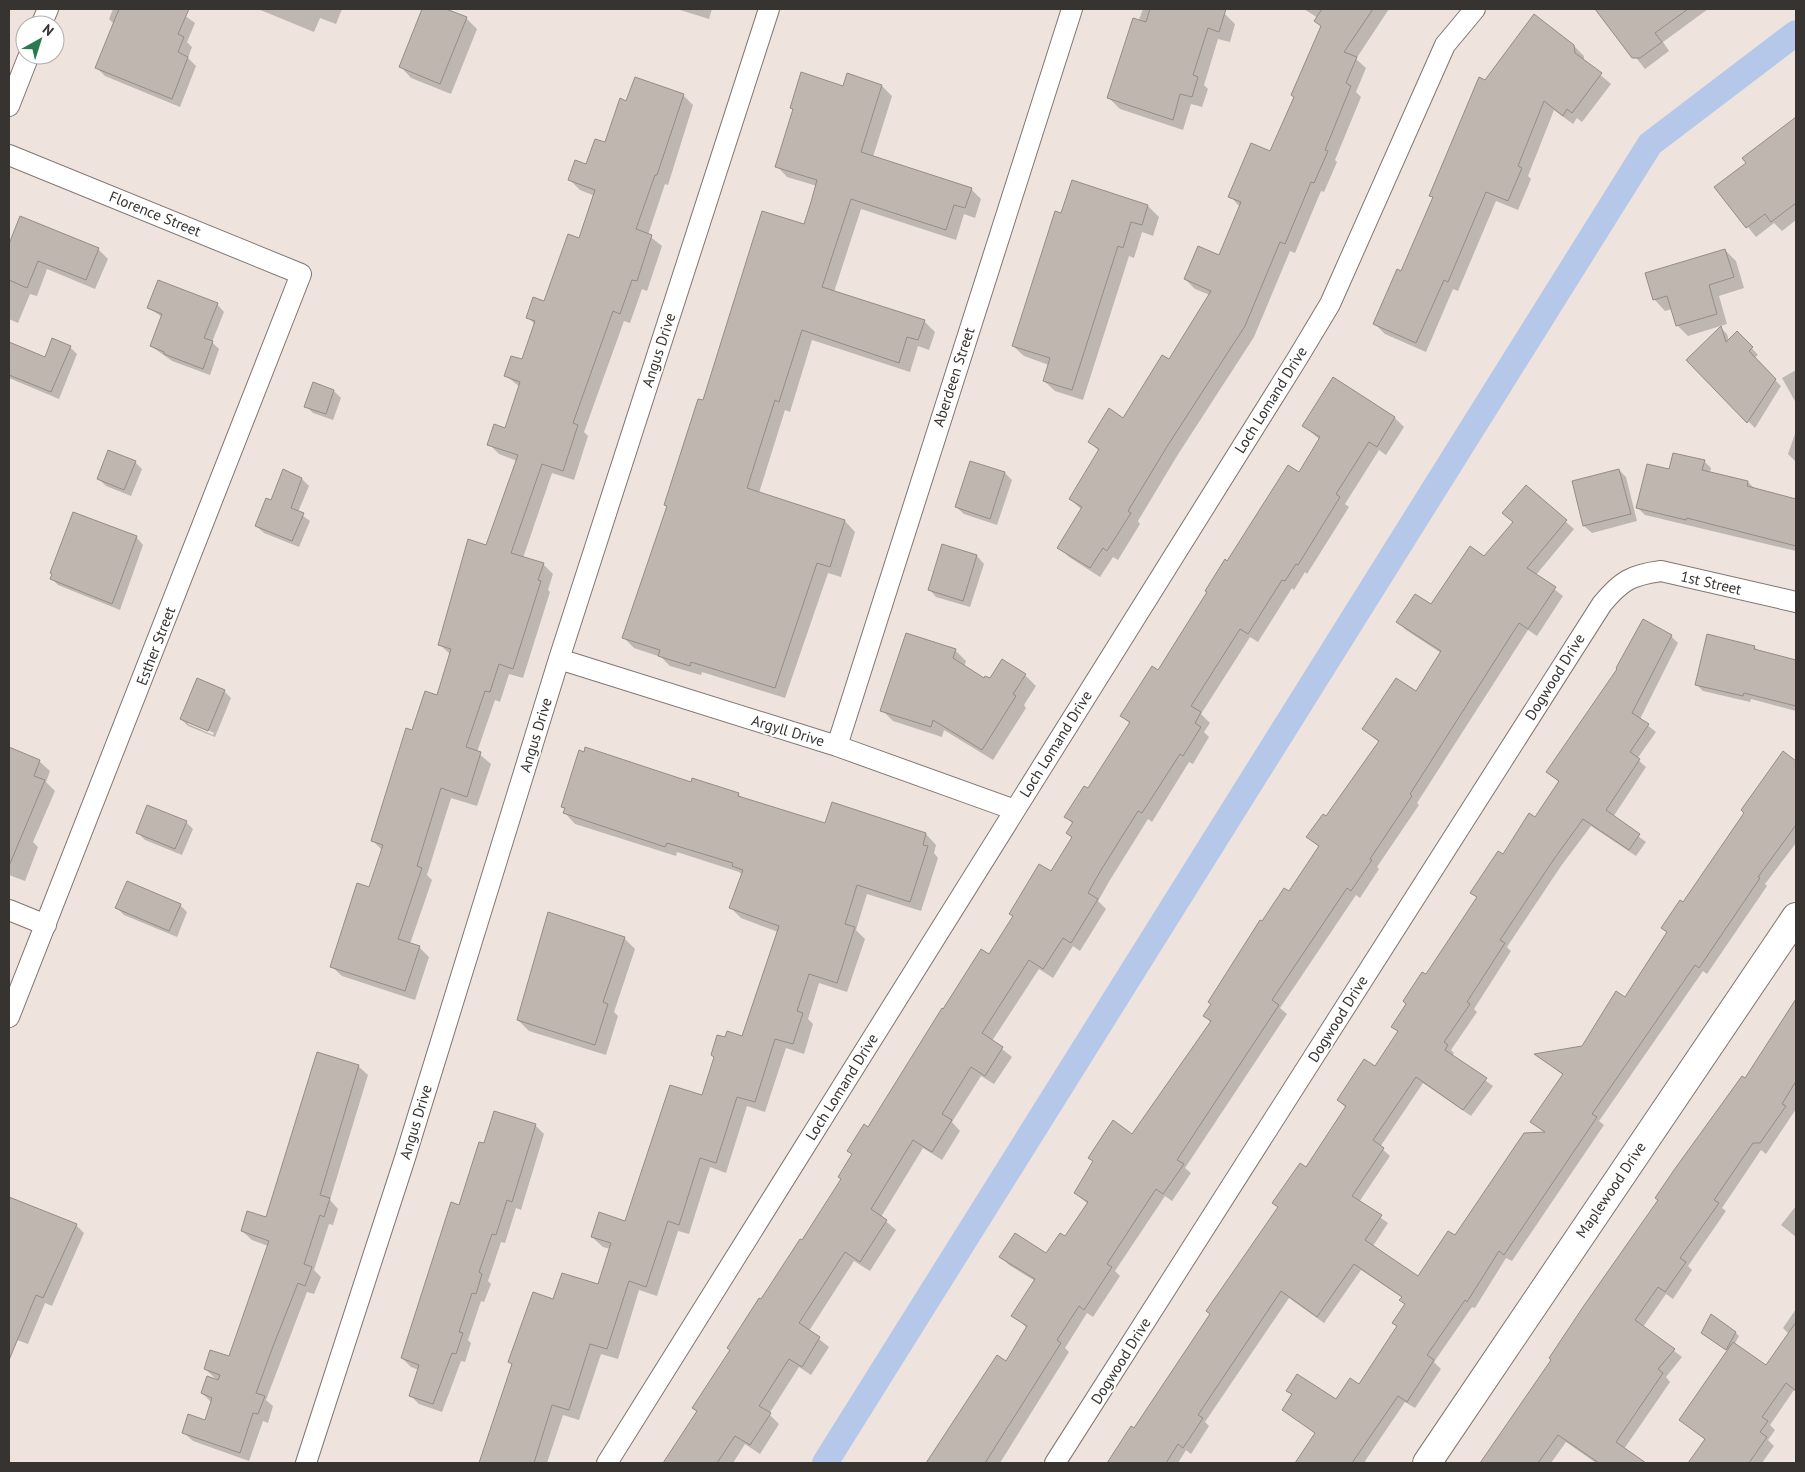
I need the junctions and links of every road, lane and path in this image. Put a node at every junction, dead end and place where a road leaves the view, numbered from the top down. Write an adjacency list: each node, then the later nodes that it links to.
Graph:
1 (769, 9): 10 (street, Angus Drive)
2 (1072, 9): 11 (street, Aberdeen Street)
3 (1474, 9): 12 (street, Loch Lomand Drive)
4 (25, 65): 5 (street)
5 (9, 106)
6 (9, 154): 7 (street, Florence Street)
7 (301, 274): 15 (street, Esther Street)
8 (1626, 580): 9 (street, 1st Street); 19 (street, Dogwood Drive)
9 (1796, 602)
10 (559, 659): 11 (street, Argyll Drive); 17 (street, Angus Drive)
11 (837, 746): 12 (street, Argyll Drive)
12 (1015, 810): 18 (street, Loch Lomand Drive)
13 (9, 910): 15 (street)
14 (1796, 917): 20 (street, Maplewood Drive)
15 (46, 925): 16 (street, Esther Street)
16 (9, 1017)
17 (306, 1463)
18 (607, 1463)
19 (1056, 1463)
20 (1427, 1463)

